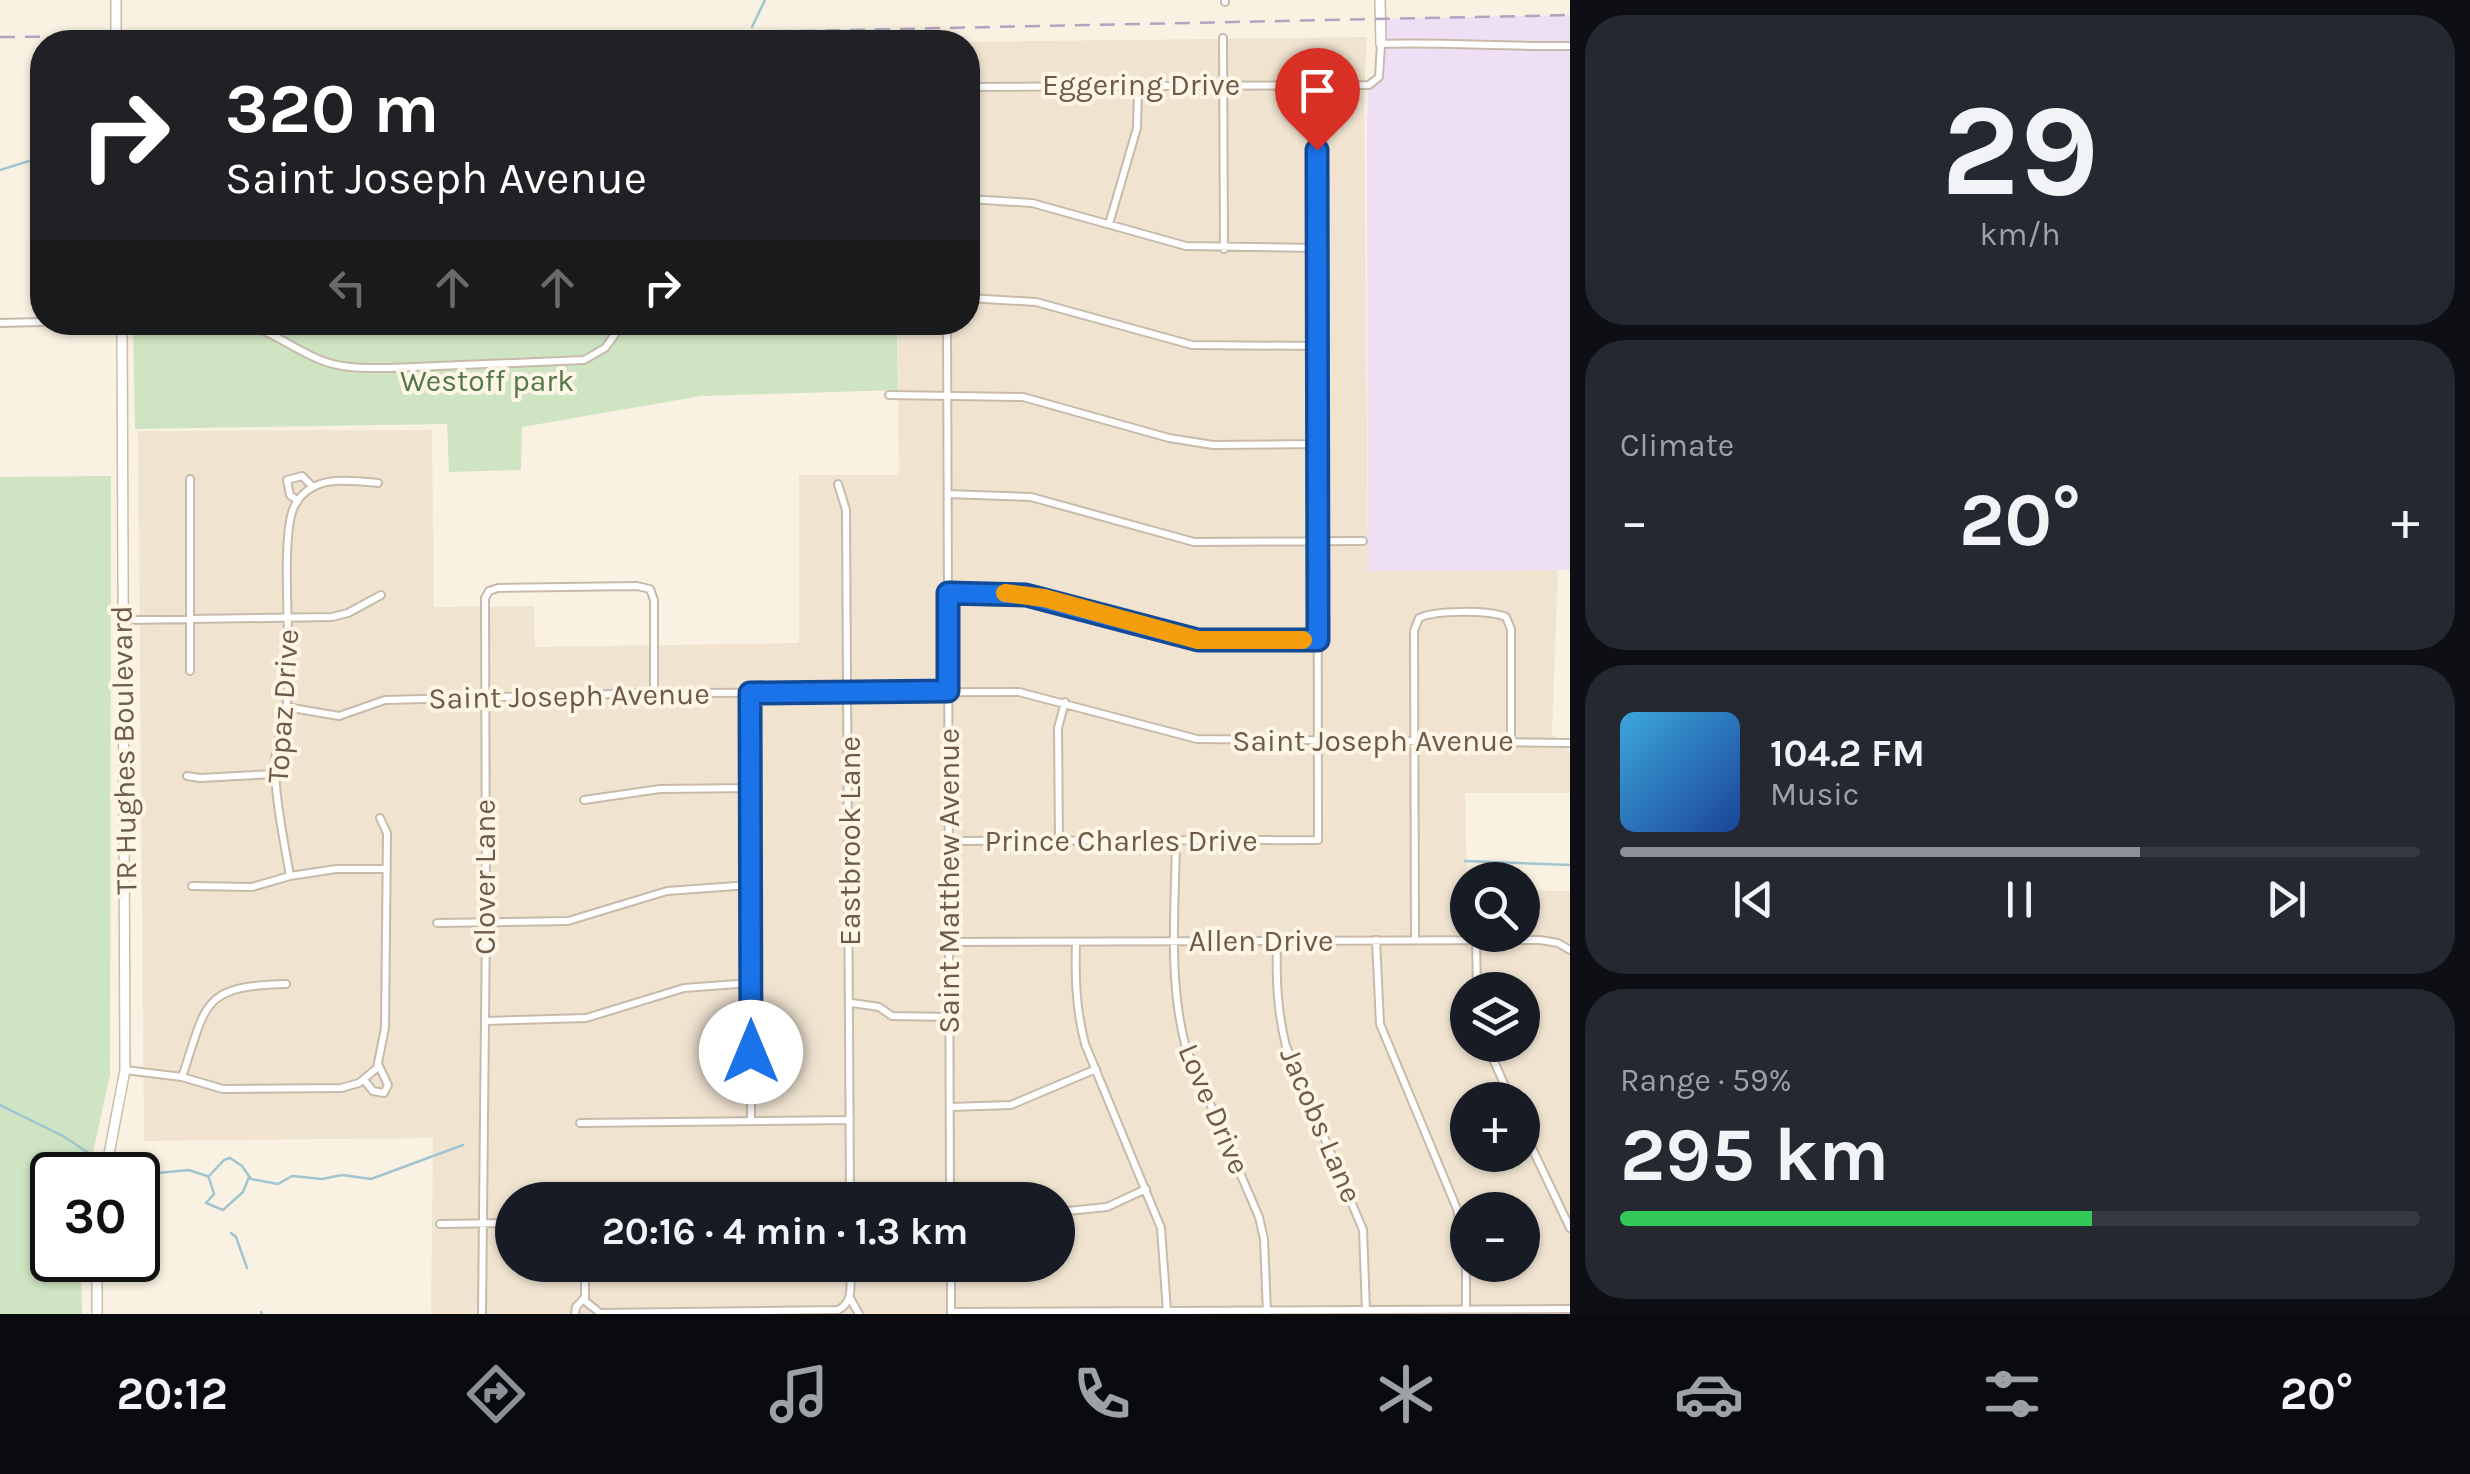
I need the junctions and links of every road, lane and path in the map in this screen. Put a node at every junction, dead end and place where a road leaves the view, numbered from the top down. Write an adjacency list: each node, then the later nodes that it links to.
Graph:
1 (116, 0): 3 (main road, bridge)
2 (1380, 0): 5 (main road)
3 (116, 30)
4 (1223, 38): 7 (street)
5 (1381, 44): 6 (street); 8 (street, Eggering Drive)
6 (1570, 46)
7 (1223, 84): 8 (street, Eggering Drive); 10 (street, Eggering Drive); 13 (street)
8 (1317, 84): 14 (street)
9 (980, 86): 10 (street, Eggering Drive)
10 (1138, 86): 12 (street)
11 (980, 200): 12 (street)
12 (1109, 224): 13 (street)
13 (1224, 248): 14 (street)
14 (1317, 248): 22 (street)
15 (980, 299): 22 (street)
16 (30, 322): 17 (street)
17 (0, 323)
18 (122, 335): 38 (main road, TR Hughes Boulevard)
19 (277, 335): 20 (street)
20 (614, 335)
21 (947, 335): 24 (street, Saint Matthew Avenue)
22 (1318, 346): 25 (street)
23 (889, 395): 24 (street)
24 (947, 396): 25 (street); 30 (street, Saint Matthew Avenue)
25 (1318, 444): 33 (street)
26 (190, 479): 37 (street)
27 (378, 483): 29 (street, Topaz Drive)
28 (838, 484): 42 (street, Eastbrook Lane)
29 (313, 487): 31 (street); 31 (street, Topaz Drive)
30 (948, 494): 33 (street); 34 (street, Saint Matthew Avenue)
31 (298, 500): 36 (street, Topaz Drive)
32 (1363, 541): 33 (street)
33 (1318, 542): 39 (street)
34 (948, 593): 39 (street); 41 (street, Saint Matthew Avenue)
35 (382, 594): 36 (street)
36 (290, 617): 37 (street); 47 (street, Topaz Drive)
37 (189, 619): 38 (street); 40 (street)
38 (122, 620): 82 (main road, TR Hughes Boulevard)
39 (1318, 640): 48 (street)
40 (190, 671)
41 (948, 691): 42 (street, Saint Joseph Avenue); 46 (street, Saint Joseph Avenue); 59 (street, Saint Matthew Avenue)
42 (850, 692): 43 (street, Saint Joseph Avenue); 77 (street, Eastbrook Lane)
43 (750, 693): 44 (street, Saint Joseph Avenue); 54 (street)
44 (654, 694): 45 (street, Saint Joseph Avenue); 45 (street, Clover Lane)
45 (484, 697): 47 (street, Saint Joseph Avenue); 65 (street, Clover Lane)
46 (1064, 702): 48 (street, Saint Joseph Avenue); 57 (street)
47 (286, 707): 52 (street, Topaz Drive)
48 (1318, 739): 49 (street, Saint Joseph Avenue); 58 (street, Prince Charles Drive)
49 (1415, 740): 50 (street, Saint Joseph Avenue); 50 (street); 67 (street)
50 (1512, 742): 51 (street, Saint Joseph Avenue)
51 (1570, 743)
52 (274, 774): 53 (street); 61 (street, Topaz Drive)
53 (186, 776)
54 (751, 788): 55 (street); 62 (street)
55 (584, 800)
56 (380, 818): 60 (street)
57 (1059, 841): 58 (street, Prince Charles Drive); 59 (street, Prince Charles Drive)
58 (1176, 841): 70 (street, Love Drive)
59 (948, 842): 72 (street, Saint Matthew Avenue)
60 (387, 869): 61 (street); 80 (street)
61 (290, 876): 63 (street)
62 (750, 885): 65 (street); 75 (street)
63 (192, 886)
64 (438, 922): 65 (street)
65 (486, 922): 79 (street, Clover Lane)
66 (1376, 940): 67 (street, Allen Drive); 71 (street, Allen Drive); 107 (street)
67 (1415, 940): 68 (street, Allen Drive)
68 (1450, 940)
69 (1540, 940): 74 (street, Allen Drive)
70 (1175, 941): 71 (street, Allen Drive); 73 (street, Allen Drive); 110 (street, Love Drive)
71 (1277, 941): 106 (street, Jacobs Lane)
72 (950, 942): 73 (street, Allen Drive); 78 (street, Saint Matthew Avenue)
73 (1076, 942): 81 (street)
74 (1570, 950)
75 (751, 983): 79 (street); 87 (street)
76 (286, 984): 83 (street)
77 (852, 1003): 78 (street); 86 (street, Eastbrook Lane)
78 (949, 1017): 85 (street, Saint Matthew Avenue)
79 (485, 1020): 96 (street, Clover Lane)
80 (378, 1066): 84 (street); 84 (street)
81 (1096, 1069): 85 (street); 93 (street)
82 (125, 1070): 83 (street); 89 (main road, TR Hughes Boulevard)
83 (182, 1076): 84 (street)
84 (364, 1080)
85 (950, 1107): 92 (street, Saint Matthew Avenue)
86 (850, 1120): 87 (street); 91 (street, Eastbrook Lane)
87 (750, 1121): 88 (street)
88 (580, 1123)
89 (109, 1152)
90 (1540, 1165): 98 (street)
91 (850, 1182)
92 (950, 1182)
93 (1146, 1189): 94 (street); 109 (street)
94 (1075, 1210)
95 (440, 1224): 96 (street)
96 (482, 1224): 97 (street); 114 (street, Clover Lane)
97 (495, 1224)
98 (1570, 1228)
99 (97, 1282): 113 (main road)
100 (585, 1282): 103 (street)
101 (848, 1282): 104 (street)
102 (951, 1282): 112 (street)
103 (585, 1298): 108 (street); 115 (street)
104 (844, 1307): 111 (street); 116 (street)
105 (1570, 1309): 107 (street)
106 (1366, 1310): 107 (street); 110 (street)
107 (1466, 1310)
108 (594, 1311): 111 (street)
109 (1167, 1311): 110 (street); 112 (street)
110 (1266, 1312)
111 (673, 1313)
112 (951, 1313)
113 (98, 1314)
114 (482, 1314)
115 (575, 1314)
116 (860, 1314)

